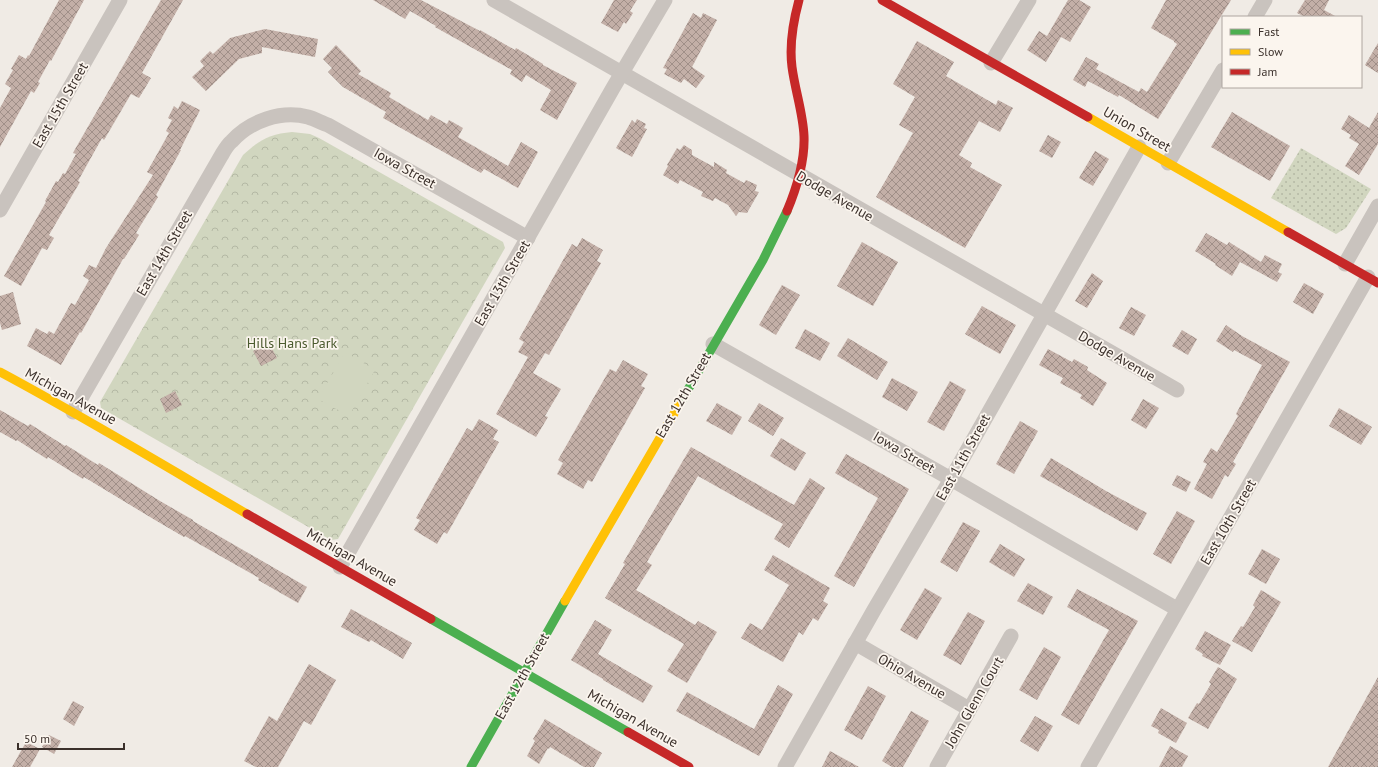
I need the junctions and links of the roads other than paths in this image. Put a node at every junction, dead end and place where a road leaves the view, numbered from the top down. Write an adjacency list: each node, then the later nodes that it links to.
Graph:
1 (120, 0): 17 (street, East 15th Street)
2 (494, 0): 11 (street, Dodge Avenue)
3 (665, 0): 11 (street, East 13th Street)
4 (799, 0): 15 (street, East 12th Street)
5 (882, 0): 9 (street, Union Street)
6 (1029, 0): 9 (street)
7 (1265, 0): 8 (street)
8 (1256, 16)
9 (991, 63): 13 (street, Union Street)
10 (1222, 72): 14 (street)
11 (622, 74): 15 (street, Dodge Avenue); 18 (street, East 13th Street)
12 (276, 116): 18 (street, Iowa Street); 25 (street, East 14th Street)
13 (1139, 147): 14 (street, Union Street); 21 (street, East 11th Street)
14 (1168, 163): 19 (street, Union Street)
15 (800, 175): 21 (street, Dodge Avenue); 22 (street, East 12th Street)
16 (1378, 206): 19 (street)
17 (0, 210)
18 (528, 238): 27 (street, East 13th Street)
19 (1345, 264): 20 (street, Union Street)
20 (1373, 280): 28 (street, East 10th Street)
21 (1043, 314): 24 (street, Dodge Avenue); 26 (street, East 11th Street)
22 (712, 344): 26 (street, Iowa Street); 31 (street, East 12th Street)
23 (0, 372): 25 (street, Michigan Avenue)
24 (1177, 390)
25 (73, 412): 27 (street, Michigan Avenue)
26 (951, 479): 28 (street, Iowa Street); 30 (street, East 11th Street)
27 (340, 567): 31 (street, Michigan Avenue)
28 (1177, 609): 37 (street, East 10th Street)
29 (1011, 636): 32 (street, John Glenn Court)
30 (855, 643): 32 (street, Ohio Avenue); 35 (street, East 11th Street)
31 (524, 672): 33 (street, East 12th Street); 34 (street, Michigan Avenue)
32 (969, 709): 36 (street, John Glenn Court)
33 (471, 767)
34 (689, 767)
35 (785, 767)
36 (937, 767)
37 (1088, 767)

